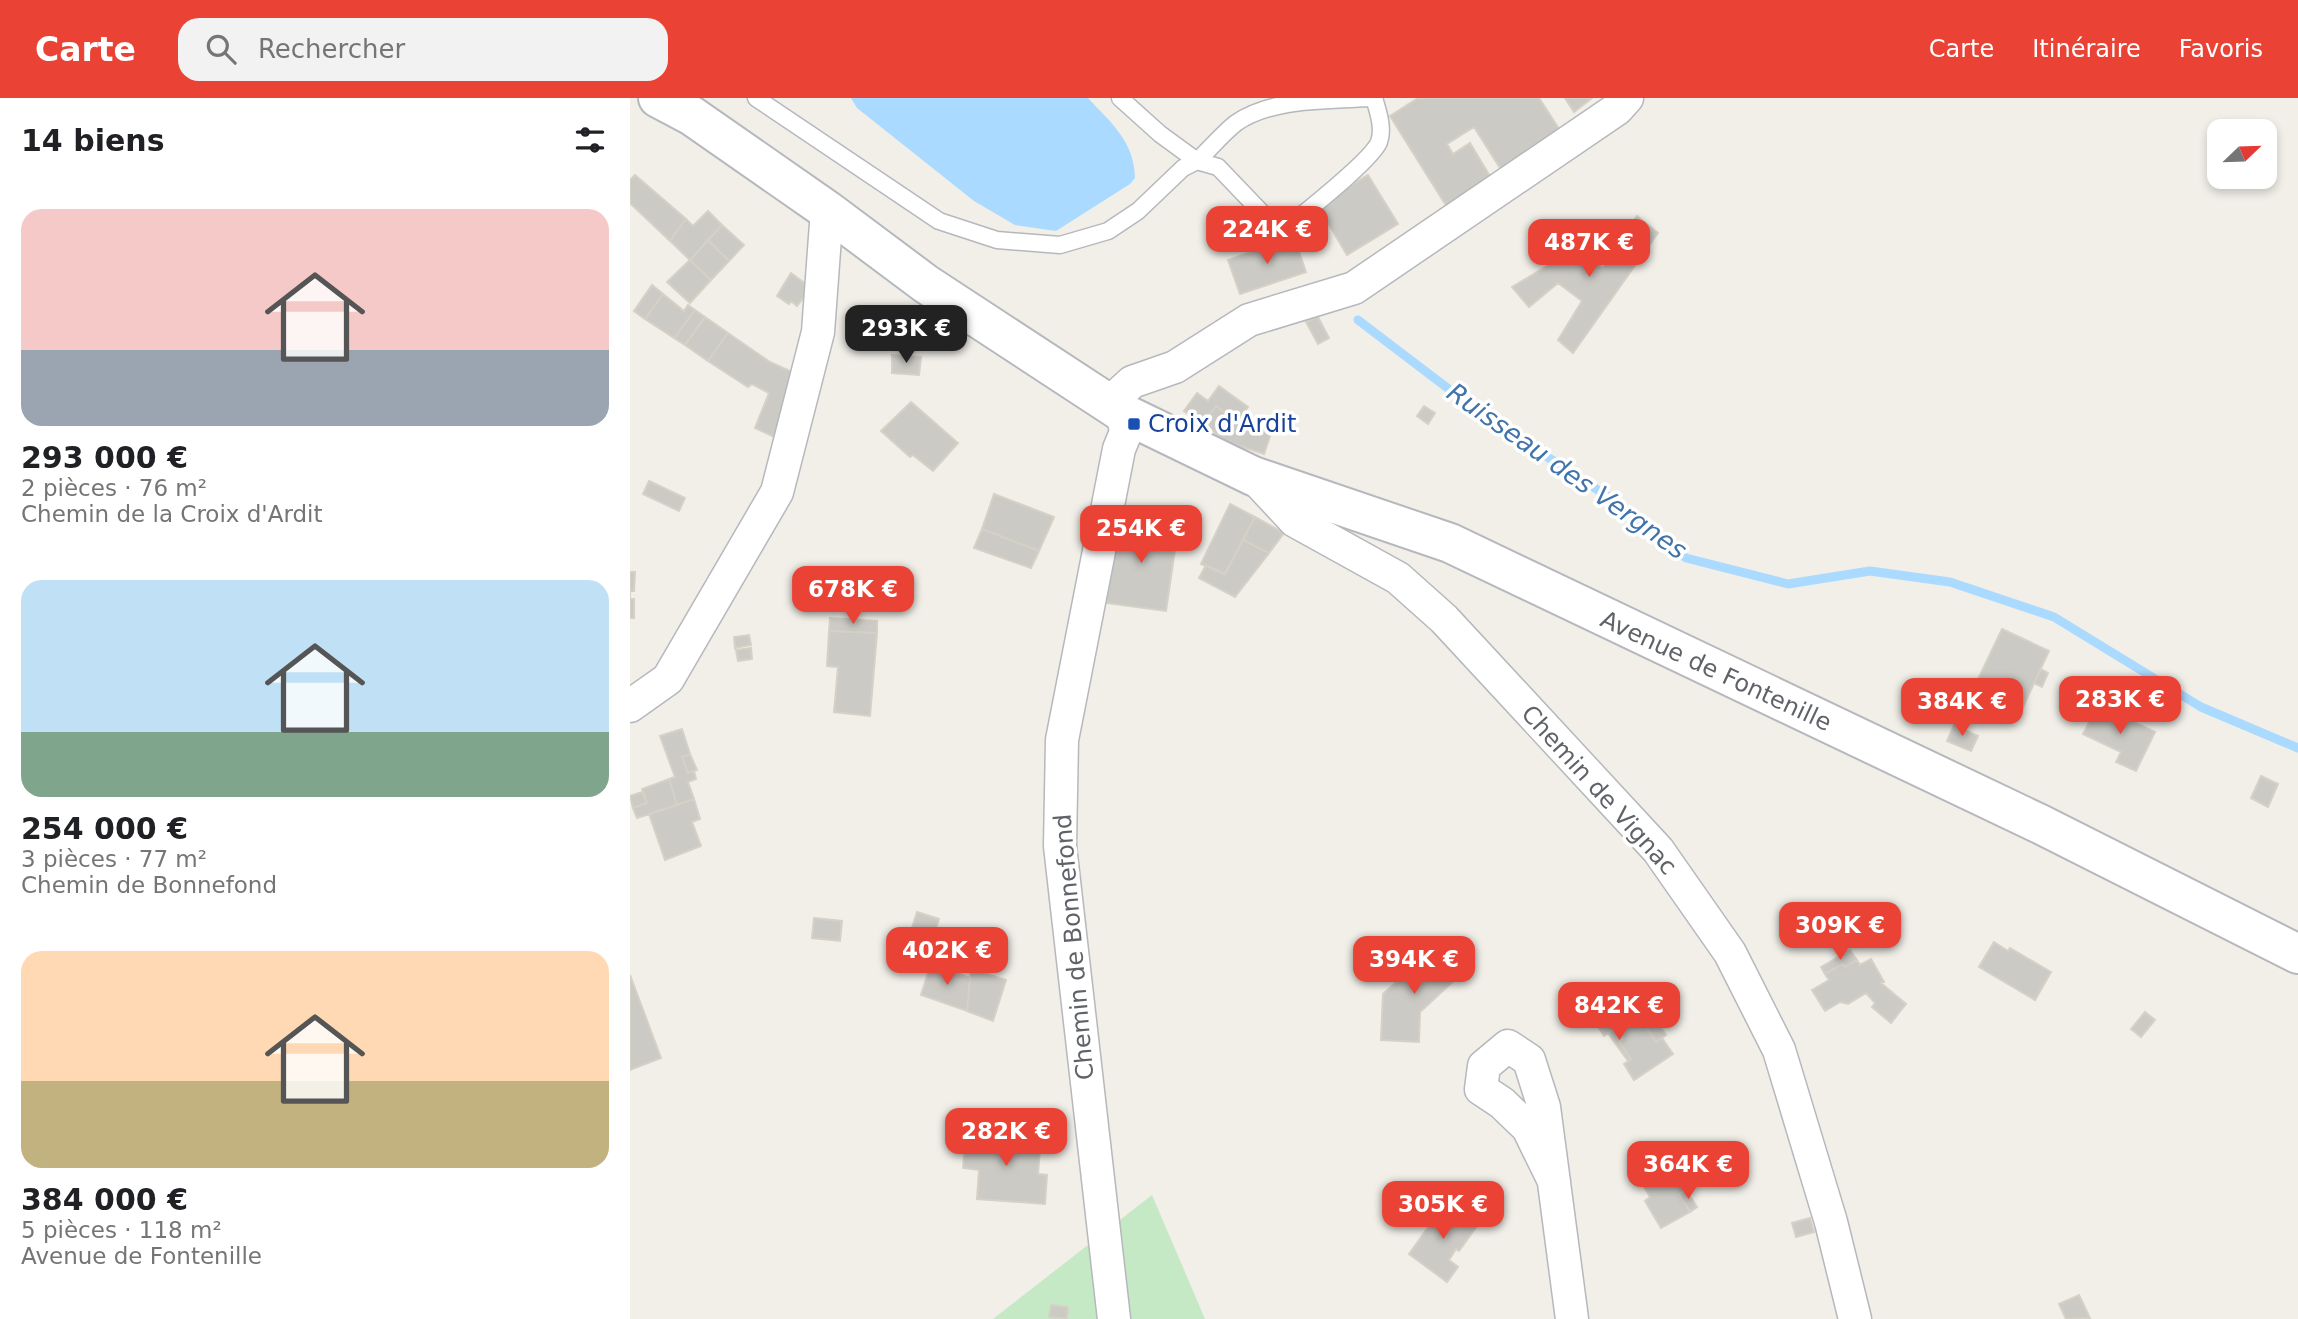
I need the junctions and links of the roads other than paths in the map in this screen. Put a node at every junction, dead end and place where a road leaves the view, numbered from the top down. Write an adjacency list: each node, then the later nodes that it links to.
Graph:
1 (658, 98): 8 (street, Avenue de Fontenille)
2 (756, 98): 7 (lane)
3 (1120, 98): 7 (lane)
4 (1368, 98): 7 (lane)
5 (1374, 98): 7 (lane)
6 (1627, 98): 9 (street, Chemin de Bonnefond)
7 (1197, 161)
8 (827, 210): 9 (street, Avenue de Fontenille); 11 (street)
9 (1123, 413): 10 (street, Avenue de Fontenille); 14 (street, Chemin de Bonnefond)
10 (1253, 476): 12 (street, Avenue de Fontenille); 16 (street, Chemin de Vignac)
11 (630, 706)
12 (2298, 954)
13 (1554, 1181): 15 (street)
14 (1114, 1319)
15 (1572, 1319)
16 (1855, 1319)

